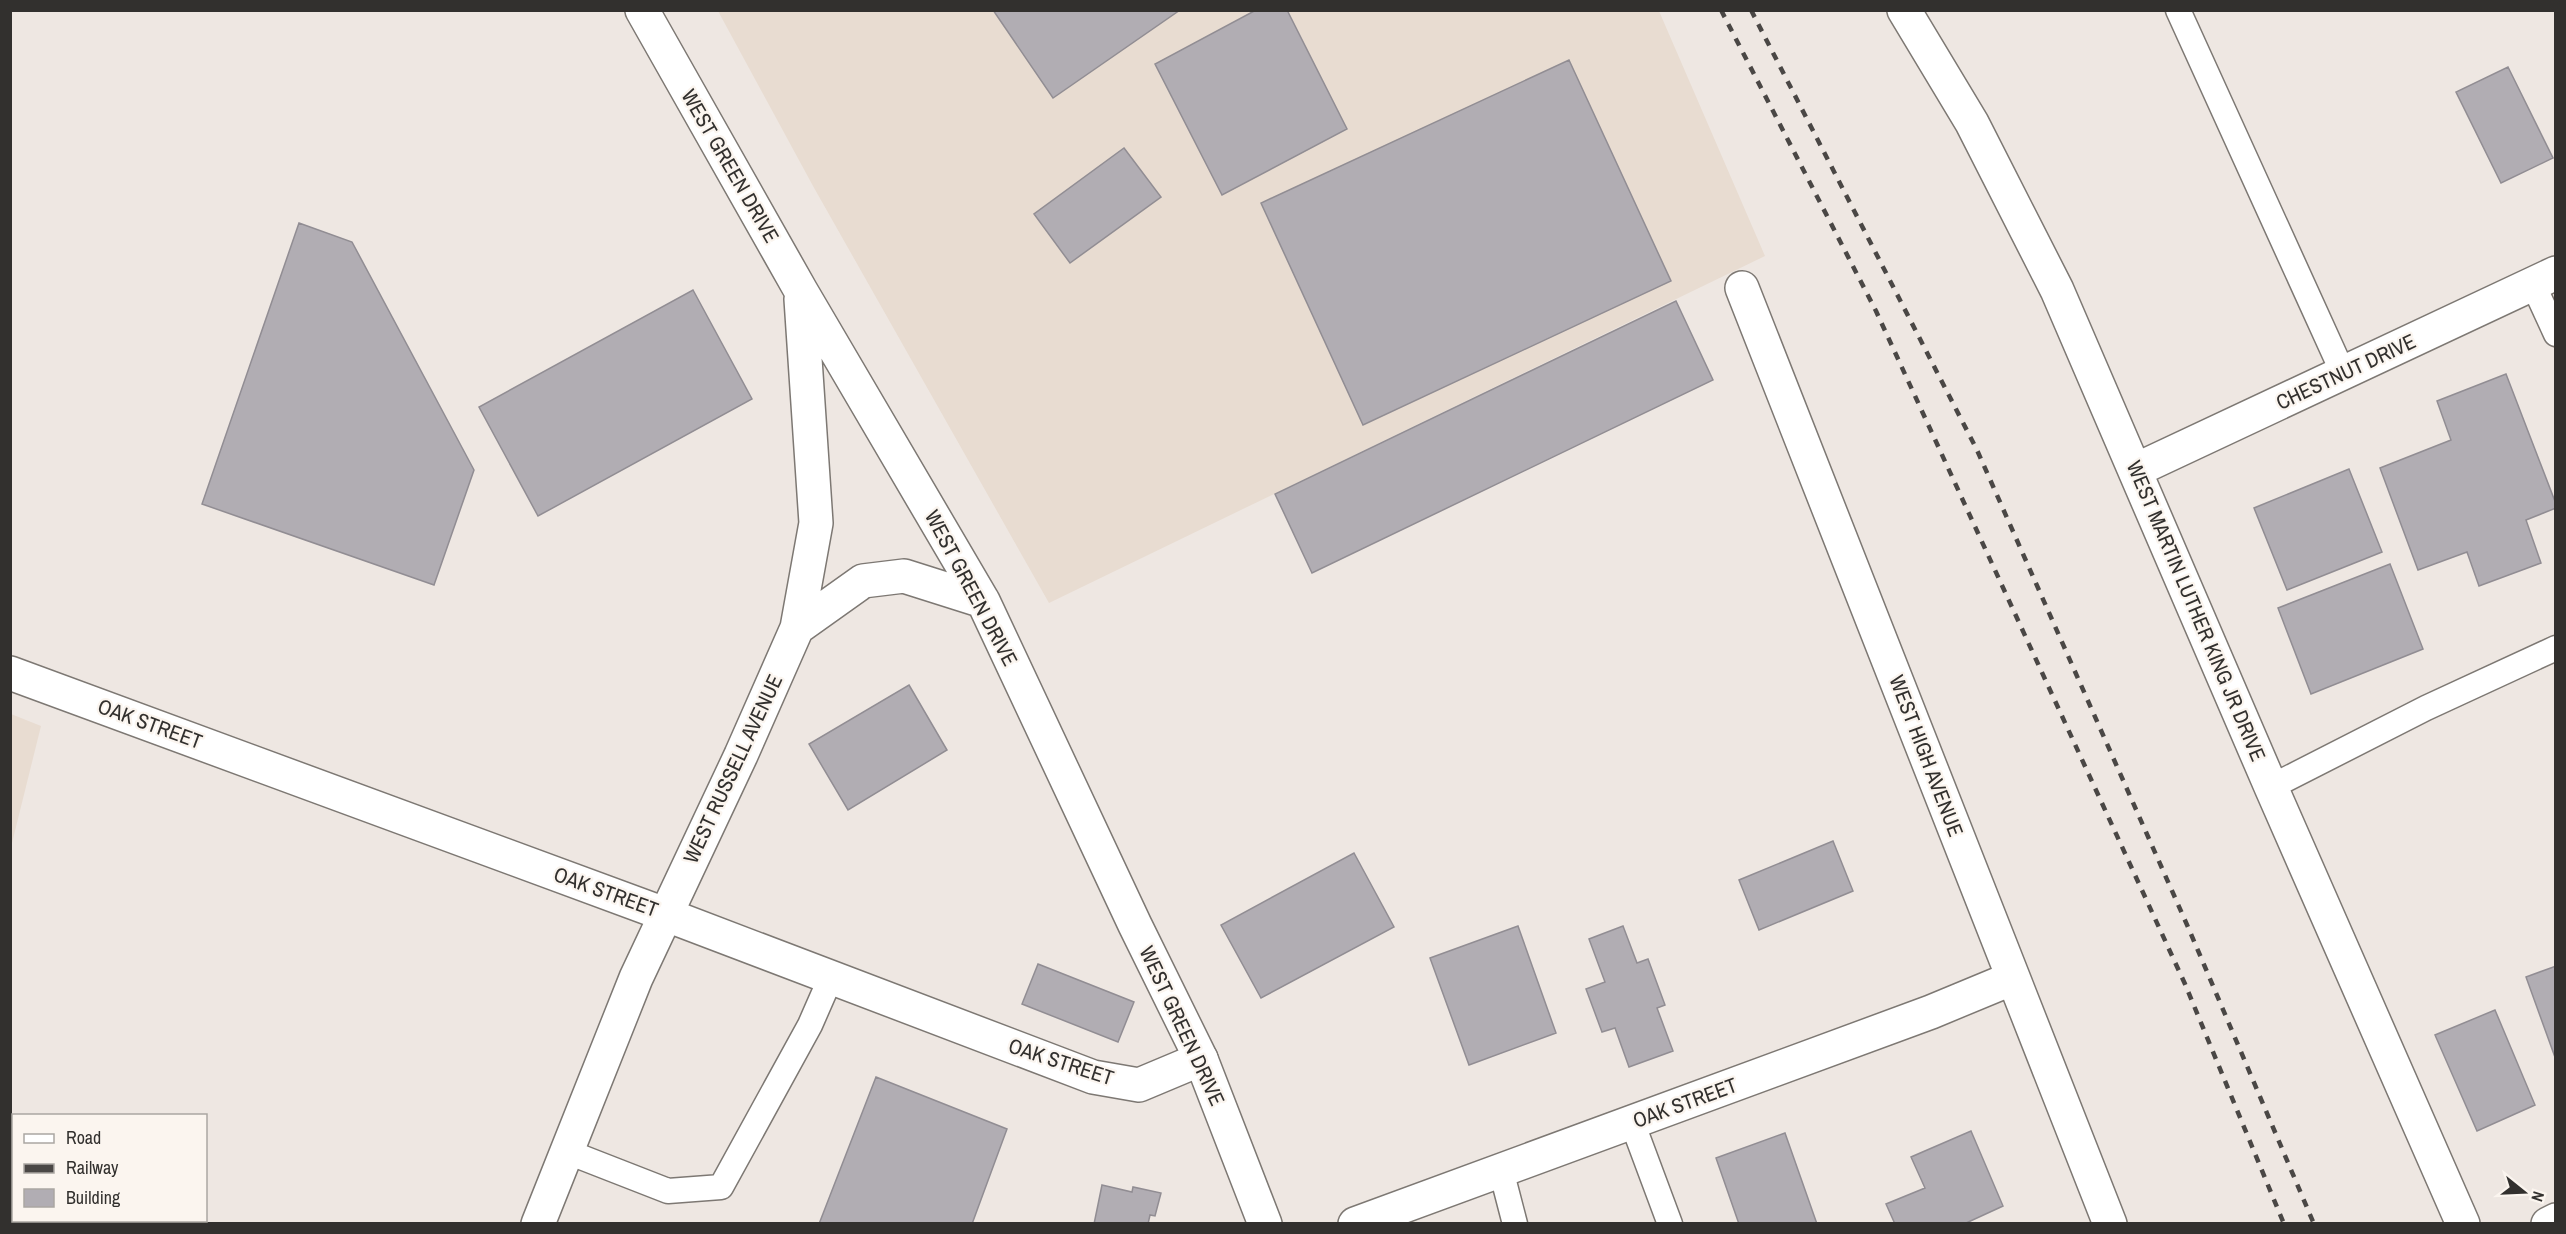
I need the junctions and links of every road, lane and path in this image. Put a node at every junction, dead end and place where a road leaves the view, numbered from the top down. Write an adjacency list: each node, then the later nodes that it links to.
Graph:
1 (642, 10): 6 (main road, WEST GREEN DRIVE)
2 (1904, 10): 9 (main road, WEST MARTIN LUTHER KING JR DRIVE)
3 (2178, 10): 8 (lane)
4 (2544, 278): 7 (lane); 8 (main road, CHESTNUT DRIVE)
5 (1742, 288): 17 (main road, WEST HIGH AVENUE)
6 (801, 291): 10 (main road, WEST GREEN DRIVE); 11 (main road, WEST RUSSELL AVENUE)
7 (2556, 334)
8 (2343, 373): 9 (main road, CHESTNUT DRIVE)
9 (2136, 470): 14 (main road, WEST MARTIN LUTHER KING JR DRIVE)
10 (983, 601): 11 (main road); 18 (main road, WEST GREEN DRIVE)
11 (797, 628): 15 (main road, WEST RUSSELL AVENUE)
12 (2556, 648): 14 (lane)
13 (10, 672): 15 (main road, OAK STREET)
14 (2271, 787): 29 (main road, WEST MARTIN LUTHER KING JR DRIVE)
15 (667, 915): 16 (main road, OAK STREET); 20 (main road, WEST RUSSELL AVENUE)
16 (831, 977): 18 (main road, OAK STREET); 20 (lane)
17 (2013, 978): 19 (main road, OAK STREET); 28 (main road, WEST HIGH AVENUE)
18 (1201, 1059): 24 (main road, WEST GREEN DRIVE)
19 (1632, 1122): 21 (main road, OAK STREET); 27 (lane)
20 (568, 1152): 23 (main road, WEST RUSSELL AVENUE)
21 (1501, 1170): 25 (main road, OAK STREET); 26 (lane)
22 (2556, 1220): 30 (main road)
23 (538, 1224)
24 (1265, 1224)
25 (1355, 1224)
26 (1515, 1224)
27 (1670, 1224)
28 (2110, 1224)
29 (2463, 1224)
30 (2548, 1224)

